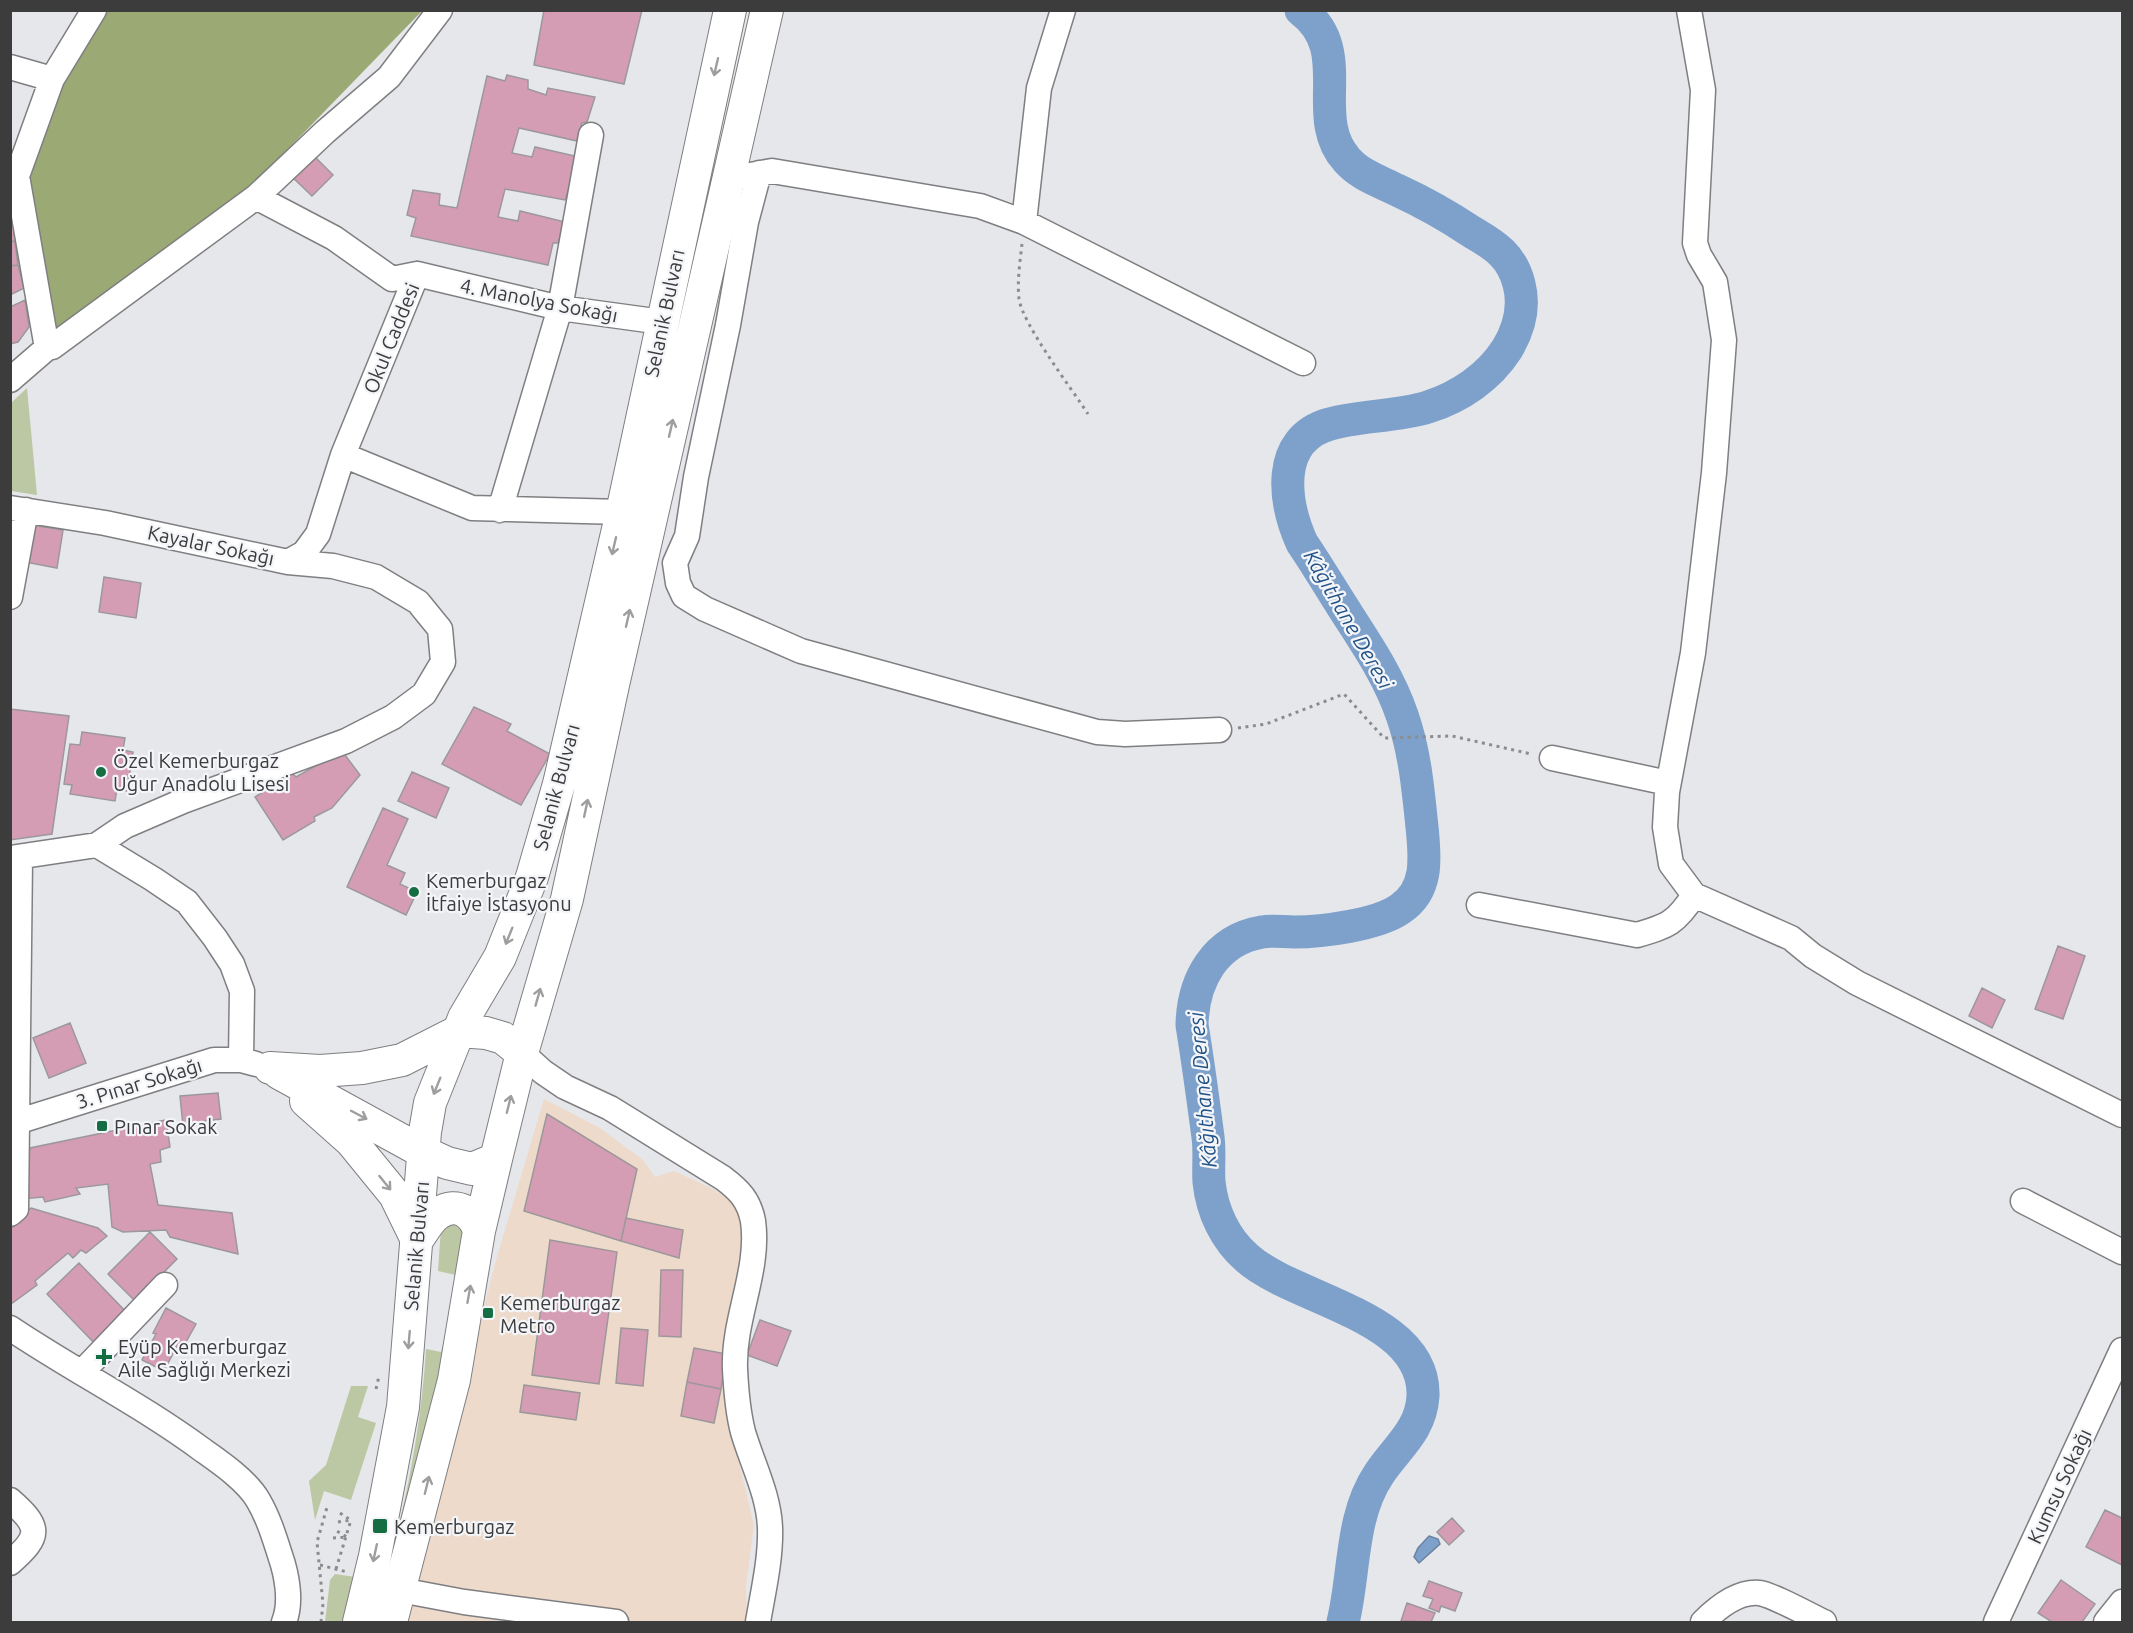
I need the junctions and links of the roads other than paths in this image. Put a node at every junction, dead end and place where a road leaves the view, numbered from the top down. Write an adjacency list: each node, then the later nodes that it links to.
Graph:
1 (94, 10): 8 (street)
2 (440, 10): 15 (street)
3 (730, 10): 9 (main road, Selanik Bulvarı, one-way to 9)
4 (767, 10): 10 (main road, Selanik Bulvarı)
5 (1063, 10): 16 (street)
6 (1689, 10): 31 (street)
7 (10, 67): 8 (street)
8 (52, 79): 13 (street)
9 (704, 125): 10 (main road); 19 (main road, Selanik Bulvarı)
10 (739, 131): 14 (main road, Selanik Bulvarı)
11 (591, 135): 18 (street)
12 (759, 173): 14 (street); 16 (street); 29 (street)
13 (14, 177): 20 (street)
14 (729, 178): 37 (main road, Selanik Bulvarı, one-way to 14)
15 (256, 197): 17 (street, Okul Caddesi); 20 (street)
16 (1024, 222): 21 (street)
17 (417, 274): 18 (street, 4. Manolya Sokağı); 23 (street, Okul Caddesi)
18 (560, 308): 19 (street, 4. Manolya Sokağı); 25 (street)
19 (662, 322): 26 (main road, Selanik Bulvarı)
20 (47, 348): 22 (street)
21 (1303, 363)
22 (10, 380)
23 (343, 455): 25 (street); 27 (street, Kayalar Sokağı)
24 (18, 509): 27 (street, Kayalar Sokağı); 28 (street)
25 (500, 510): 26 (street)
26 (621, 512): 36 (main road, Selanik Bulvarı, one-way to 36)
27 (288, 561): 32 (street)
28 (10, 597)
29 (1219, 730)
30 (1552, 758): 31 (street)
31 (1668, 783): 34 (street)
32 (97, 845): 33 (street); 38 (street)
33 (15, 858): 40 (street)
34 (1694, 895): 35 (street); 39 (street)
35 (1479, 905)
36 (459, 1031): 37 (main road); 38 (main road); 41 (main road, Selanik Bulvarı, one-way to 41)
37 (522, 1053): 42 (main road, Selanik Bulvarı, one-way to 37); 60 (street)
38 (255, 1064): 40 (street, 3. Pınar Sokağı); 41 (main road, one-way to 41); 46 (main road, one-way to 46)
39 (2122, 1115)
40 (14, 1123): 44 (street)
41 (423, 1152): 42 (main road); 46 (main road, Selanik Bulvarı)
42 (496, 1160): 45 (main road, Selanik Bulvarı)
43 (2023, 1201): 47 (street)
44 (10, 1214)
45 (480, 1231): 46 (main road); 54 (main road, Selanik Bulvarı, one-way to 45)
46 (417, 1240): 57 (main road, Selanik Bulvarı, one-way to 57)
47 (2122, 1252)
48 (165, 1285): 51 (street)
49 (10, 1328): 51 (street)
50 (2122, 1350): 63 (street, Kumsu Sokağı)
51 (82, 1372): 56 (street)
52 (10, 1500): 53 (street)
53 (10, 1563)
54 (400, 1590): 58 (main road, Selanik Bulvarı); 59 (street)
55 (2122, 1602): 64 (street)
56 (284, 1623)
57 (359, 1623)
58 (391, 1623)
59 (616, 1623)
60 (758, 1623)
61 (1702, 1623): 62 (street)
62 (1824, 1623)
63 (1996, 1623)
64 (2106, 1623)

